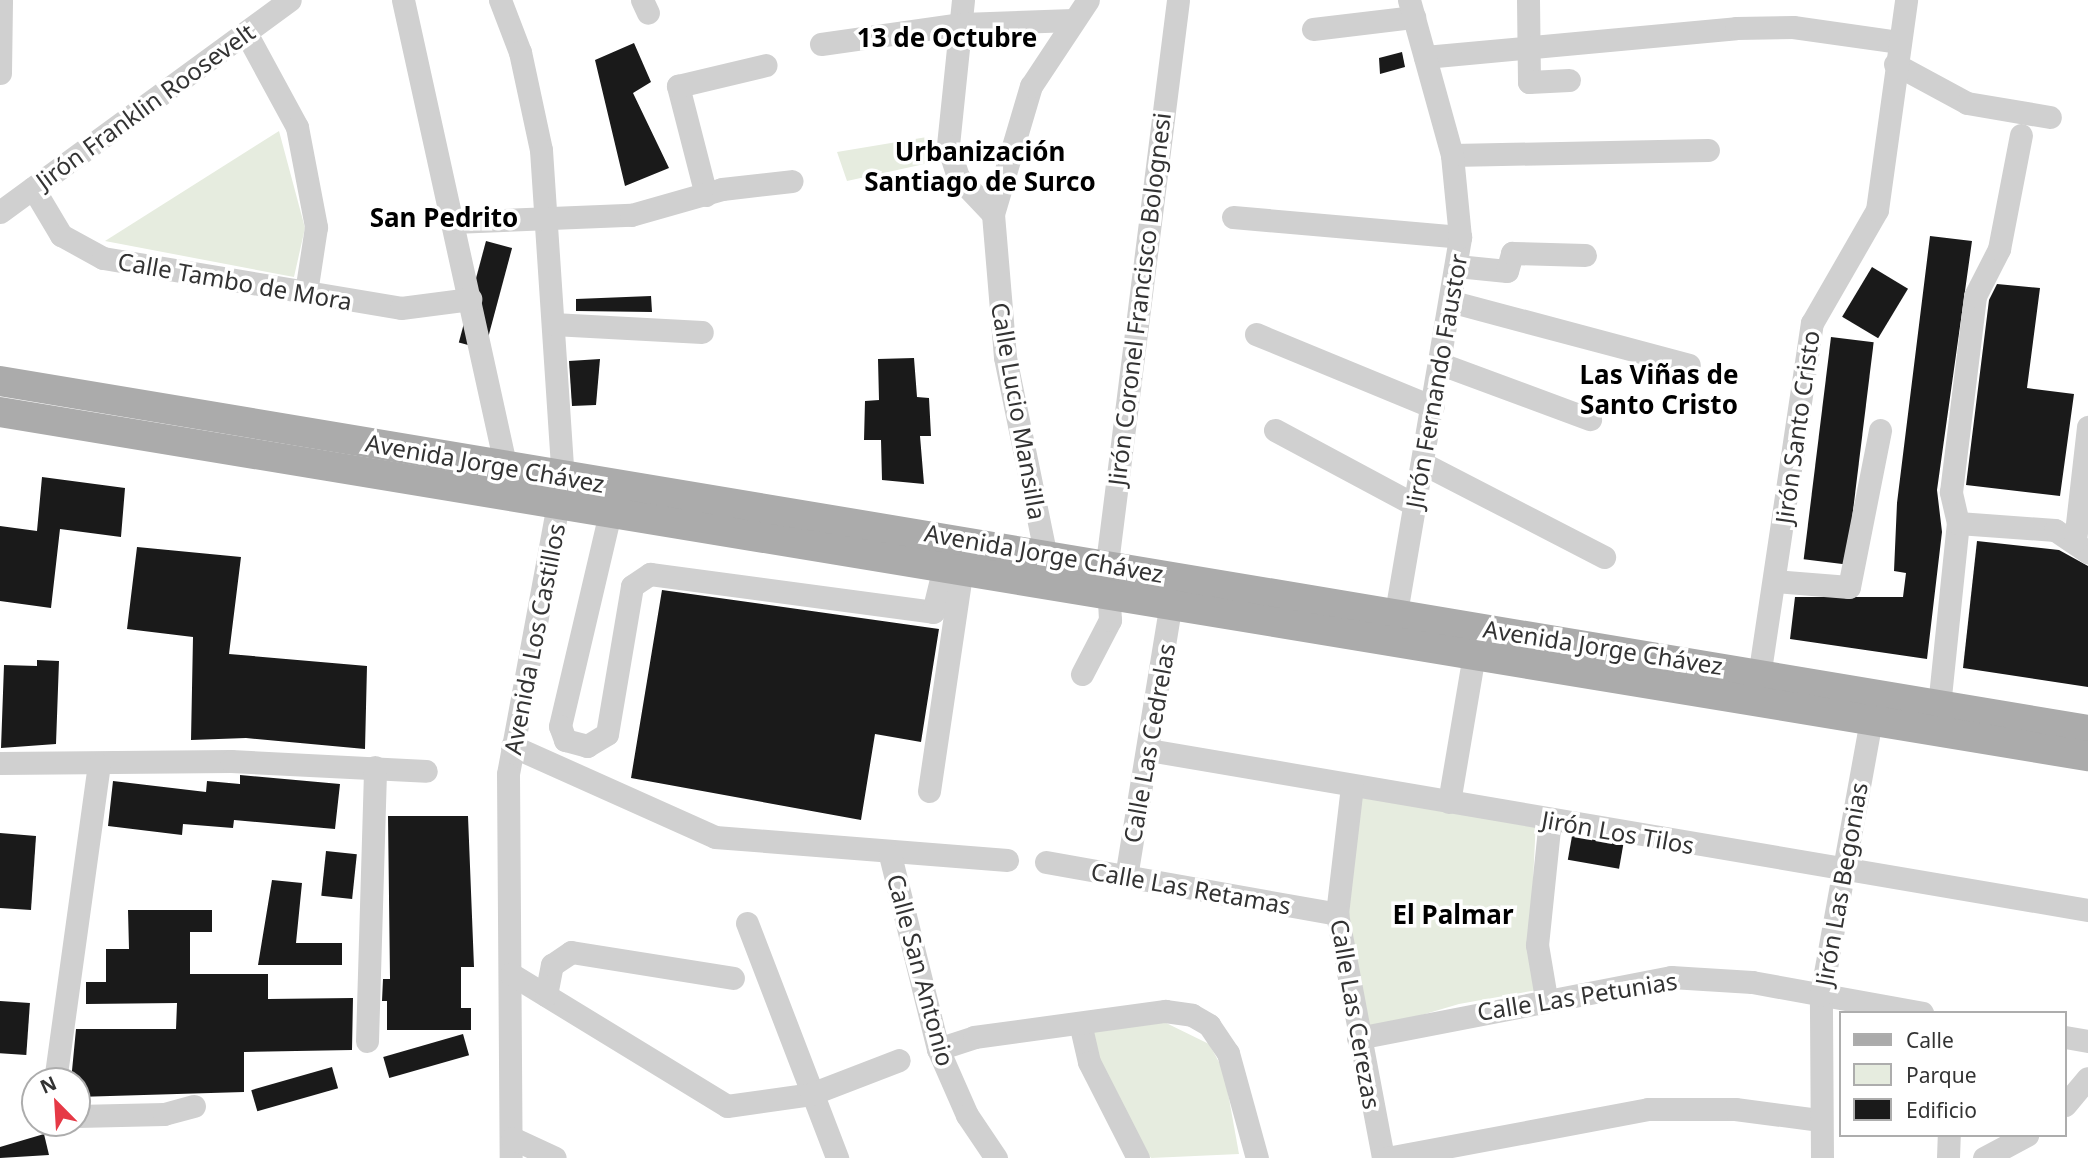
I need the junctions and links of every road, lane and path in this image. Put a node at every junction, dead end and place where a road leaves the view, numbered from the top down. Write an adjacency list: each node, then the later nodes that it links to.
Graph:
1 (1, 0): 20 (street)
2 (403, 0): 33 (street)
3 (500, 0): 31 (street, Avenida Los Castillos)
4 (963, 0): 12 (street)
5 (1088, 0): 11 (street, Calle Lucio Mansilla)
6 (1178, 0): 62 (street, Jirón Coronel Francisco Bolognesi)
7 (1528, 0): 16 (street)
8 (1906, 0): 17 (street, Jirón Santo Cristo)
9 (287, 1): 14 (street, Jirón Franklin Roosevelt)
10 (1411, 8): 13 (street); 18 (street, Jirón Fernando Faustor)
11 (1073, 20): 12 (street); 30 (street, Calle Lucio Mansilla)
12 (962, 24): 15 (street); 30 (street)
13 (1313, 29)
14 (246, 33): 27 (street, Jirón Franklin Roosevelt); 37 (street)
15 (821, 44)
16 (1527, 46): 17 (street); 18 (street); 21 (street)
17 (1897, 53): 22 (street); 64 (street, Jirón Santo Cristo)
18 (1425, 57): 25 (street, Jirón Fernando Faustor)
19 (766, 65): 28 (street)
20 (0, 73)
21 (1569, 80)
22 (2050, 117)
23 (2021, 135): 58 (street)
24 (1708, 150): 25 (street)
25 (1452, 155): 34 (street, Jirón Fernando Faustor)
26 (792, 181): 28 (street)
27 (33, 188): 29 (street, Jirón Franklin Roosevelt); 37 (street, Calle Tambo de Mora)
28 (706, 195): 31 (street)
29 (2, 203)
30 (993, 214): 60 (street, Calle Lucio Mansilla)
31 (546, 216): 33 (street); 40 (street, Avenida Los Castillos)
32 (1233, 217): 34 (street)
33 (453, 222): 38 (street)
34 (1460, 237): 36 (street, Jirón Fernando Faustor)
35 (1585, 256): 36 (street)
36 (1457, 266): 39 (street, Jirón Fernando Faustor)
37 (306, 292): 38 (street, Calle Tambo de Mora)
38 (470, 299): 54 (street)
39 (1453, 302): 44 (street, Jirón Fernando Faustor); 45 (street)
40 (553, 324): 41 (street); 55 (street, Avenida Los Castillos)
41 (702, 332)
42 (1256, 334): 47 (street)
43 (1310, 343): 47 (street)
44 (1441, 364): 47 (street, Jirón Fernando Faustor); 49 (street)
45 (1689, 365)
46 (0, 381): 54 (main road, Avenida Jorge Chávez)
47 (1434, 400): 53 (street, Jirón Fernando Faustor)
48 (0, 412): 55 (main road, Avenida Jorge Chávez)
49 (1590, 419)
50 (2088, 427): 59 (street)
51 (1275, 430): 56 (street)
52 (1880, 430): 64 (street)
53 (1422, 463): 56 (street, Jirón Fernando Faustor); 61 (street)
54 (506, 467): 55 (main road, Avenida Jorge Chávez)
55 (561, 491): 57 (main road, Avenida Jorge Chávez); 60 (main road, Avenida Jorge Chávez); 77 (street, Avenida Los Castillos)
56 (1415, 505): 69 (street, Jirón Fernando Faustor)
57 (610, 513): 63 (main road, Avenida Jorge Chávez); 65 (street)
58 (1958, 523): 59 (street); 74 (street)
59 (2082, 546)
60 (1045, 552): 62 (main road, Avenida Jorge Chávez)
61 (1604, 557)
62 (1107, 563): 67 (street, Jirón Coronel Francisco Bolognesi); 69 (main road, Avenida Jorge Chávez)
63 (952, 572): 66 (street); 67 (main road, Avenida Jorge Chávez); 85 (street)
64 (1775, 580): 71 (street, Jirón Santo Cristo)
65 (594, 582): 66 (street); 66 (street)
66 (632, 586)
67 (1107, 599): 68 (main road, Avenida Jorge Chávez); 72 (street, Jirón Coronel Francisco Bolognesi)
68 (1170, 609): 69 (main road, Avenida Jorge Chávez); 78 (street, Calle Las Cedrelas)
69 (1393, 626): 70 (main road, Avenida Jorge Chávez); 71 (main road, Avenida Jorge Chávez)
70 (1474, 654): 73 (main road, Avenida Jorge Chávez); 86 (street)
71 (1760, 673): 73 (street, Jirón Santo Cristo); 75 (main road, Avenida Jorge Chávez)
72 (1082, 674)
73 (1755, 704): 75 (main road, Avenida Jorge Chávez)
74 (1939, 706): 75 (main road, Avenida Jorge Chávez); 76 (main road, Avenida Jorge Chávez)
75 (1873, 709): 79 (main road, Avenida Jorge Chávez); 91 (street, Jirón Las Begonias)
76 (2088, 730)
77 (512, 746): 88 (street, Calle San Antonio); 96 (street, Avenida Los Castillos)
78 (1149, 750): 84 (street, Jirón Los Tilos); 92 (street, Calle Las Cedrelas)
79 (2088, 756)
80 (0, 763): 81 (street)
81 (99, 765): 82 (street); 109 (street)
82 (375, 767): 83 (street); 105 (street)
83 (426, 771)
84 (1352, 786): 86 (street, Jirón Los Tilos); 94 (street, Calle Las Cerezas)
85 (929, 791)
86 (1449, 803): 87 (street, Jirón Los Tilos)
87 (1550, 820): 91 (street, Jirón Los Tilos); 100 (street)
88 (890, 855): 89 (street, Calle San Antonio); 107 (street, Calle San Antonio)
89 (1007, 860)
90 (1046, 863): 92 (street, Calle Las Retamas)
91 (1844, 873): 93 (street, Jirón Los Tilos); 99 (street, Jirón Las Begonias)
92 (1126, 877): 94 (street, Calle Las Retamas)
93 (2088, 910)
94 (1337, 914): 104 (street, Calle Las Cerezas)
95 (747, 922): 111 (street)
96 (511, 974): 98 (street); 118 (street, Avenida Los Castillos)
97 (733, 978): 98 (street)
98 (546, 995): 111 (street)
99 (1821, 995): 100 (street, Calle Las Petunias); 101 (street, Calle Las Petunias); 115 (street, Jirón Las Begonias)
100 (1546, 998): 104 (street, Calle Las Petunias)
101 (1911, 1011)
102 (1080, 1023): 107 (street); 122 (street); 123 (street)
103 (2067, 1037): 106 (street)
104 (1358, 1038): 124 (street, Calle Las Cerezas)
105 (367, 1041)
106 (2088, 1041)
107 (938, 1049): 121 (street, Calle San Antonio)
108 (899, 1060): 111 (street)
109 (57, 1067)
110 (2088, 1078): 112 (street)
111 (811, 1094): 120 (street)
112 (2067, 1103)
113 (194, 1106): 114 (street)
114 (91, 1116)
115 (1820, 1119): 124 (street); 125 (street, Jirón Las Begonias)
116 (1949, 1137): 126 (street)
117 (2023, 1137): 127 (street)
118 (512, 1148): 119 (street)
119 (555, 1158)
120 (837, 1158)
121 (996, 1158)
122 (1138, 1158)
123 (1256, 1158)
124 (1385, 1158)
125 (1822, 1158)
126 (1948, 1158)
127 (1984, 1158)

